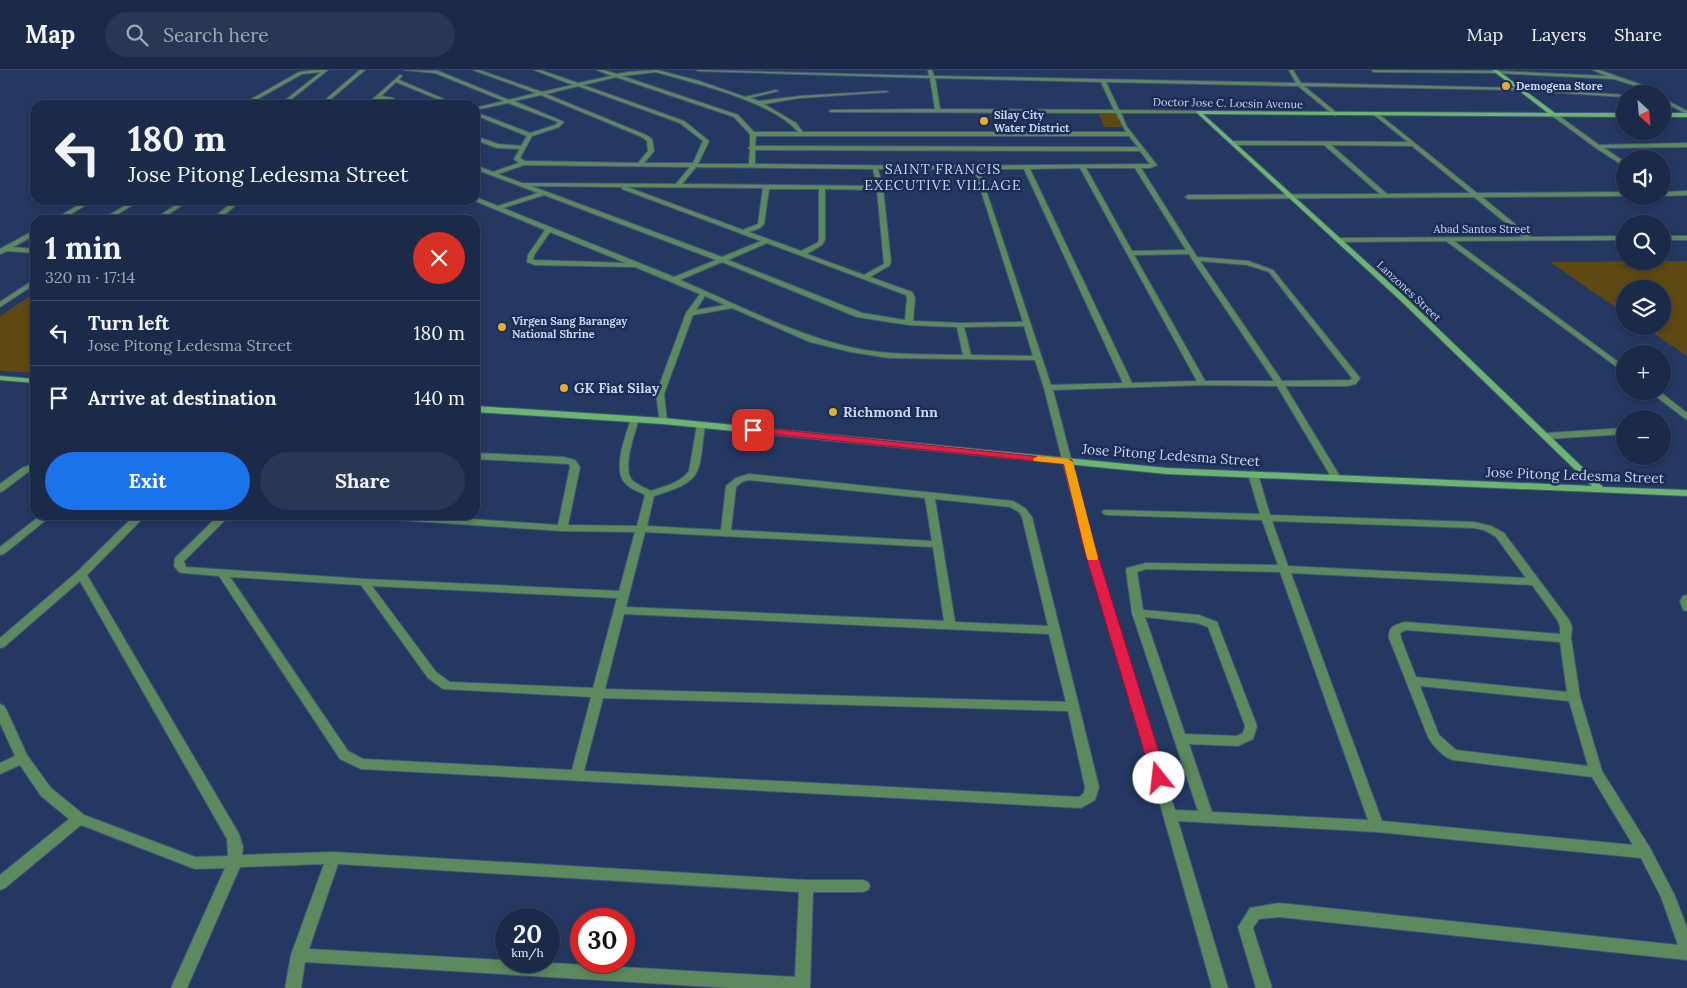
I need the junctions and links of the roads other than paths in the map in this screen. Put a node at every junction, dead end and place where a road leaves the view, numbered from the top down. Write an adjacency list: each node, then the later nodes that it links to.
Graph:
1 (363, 70): 35 (street)
2 (406, 70): 19 (street); 39 (street)
3 (475, 70): 29 (street)
4 (536, 70): 22 (street)
5 (599, 70): 14 (street)
6 (698, 70): 17 (street)
7 (930, 70): 17 (street)
8 (1291, 70): 24 (street)
9 (1372, 70): 12 (street); 15 (street)
10 (1549, 70): 16 (street)
11 (1595, 70): 18 (street)
12 (1443, 71): 13 (street)
13 (1496, 71): 16 (street); 26 (street)
14 (617, 76): 22 (street); 32 (street); 54 (street)
15 (1381, 76)
16 (1560, 76): 18 (street)
17 (932, 77): 20 (street); 43 (street)
18 (1612, 78): 23 (street)
19 (395, 80): 31 (street); 38 (street)
20 (1103, 81): 24 (street); 45 (street)
21 (1388, 82): 25 (street)
22 (580, 85): 29 (street); 72 (street)
23 (1634, 85)
24 (1302, 86): 25 (street); 48 (street)
25 (1395, 88): 26 (street)
26 (1518, 89): 30 (street); 50 (street)
27 (776, 91): 32 (street)
28 (886, 92): 40 (street)
29 (543, 94): 39 (street); 71 (street)
30 (1616, 95)
31 (376, 97): 36 (street); 37 (street)
32 (746, 98): 40 (street)
33 (252, 100): 34 (street)
34 (287, 100)
35 (327, 100)
36 (373, 100)
37 (392, 100)
38 (444, 100)
39 (510, 102): 42 (street); 57 (street)
40 (759, 103): 55 (street)
41 (1671, 104): 51 (street)
42 (480, 110)
43 (938, 110): 44 (street, Doctor Jose C. Locsin Avenue); 45 (street, Doctor Jose C. Locsin Avenue)
44 (831, 111)
45 (1119, 112): 46 (street, Doctor Jose C. Locsin Avenue); 56 (street)
46 (1198, 112): 48 (street, Doctor Jose C. Locsin Avenue); 60 (street, Lanzones Street)
47 (480, 113): 57 (street)
48 (1336, 114): 49 (street, Doctor Jose C. Locsin Avenue)
49 (1376, 114): 50 (street, Doctor Jose C. Locsin Avenue); 62 (street)
50 (1553, 114): 52 (street, Doctor Jose C. Locsin Avenue); 64 (street)
51 (1687, 114): 53 (street)
52 (1616, 115)
53 (1671, 115)
54 (753, 134): 55 (street); 66 (street)
55 (801, 134): 58 (street)
56 (1131, 134): 58 (street); 68 (street)
57 (530, 135): 65 (street)
58 (910, 135): 67 (street)
59 (480, 140): 65 (street)
60 (1234, 143): 61 (street); 95 (street, Lanzones Street)
61 (1326, 144): 62 (street); 96 (street)
62 (1413, 144): 97 (street)
63 (1687, 146): 64 (street)
64 (1598, 147): 69 (street)
65 (523, 148): 70 (street)
66 (751, 148): 67 (street); 73 (street)
67 (914, 148): 68 (street); 78 (street)
68 (1141, 148): 74 (street)
69 (1616, 159)
70 (524, 163): 71 (street); 81 (street)
71 (639, 165): 72 (street)
72 (694, 166): 73 (street); 86 (street)
73 (752, 166): 75 (street)
74 (1137, 166): 77 (street); 123 (street)
75 (875, 167): 78 (street); 89 (street)
76 (1026, 167): 77 (street); 79 (street); 143 (street)
77 (1082, 167): 121 (street)
78 (920, 168): 79 (street)
79 (976, 168): 134 (street)
80 (480, 169): 81 (street)
81 (491, 174): 82 (street)
82 (516, 184): 83 (street); 92 (street)
83 (571, 184): 84 (street); 92 (street)
84 (616, 185): 85 (street); 90 (street)
85 (657, 185): 86 (street); 90 (street)
86 (678, 185): 87 (street)
87 (766, 186): 88 (street); 110 (street)
88 (822, 187): 89 (street); 122 (street)
89 (880, 188): 126 (street)
90 (640, 193): 110 (street)
91 (1687, 193): 94 (street)
92 (542, 194): 104 (street); 124 (street)
93 (1616, 194): 97 (street)
94 (1671, 194)
95 (1290, 195): 96 (street); 98 (street); 116 (street, Lanzones Street)
96 (1385, 195): 97 (street)
97 (1476, 195): 115 (street)
98 (1188, 197)
99 (480, 200): 104 (street)
100 (82, 205): 105 (street)
101 (130, 205): 106 (street)
102 (179, 205): 107 (street)
103 (234, 205): 108 (street)
104 (498, 208): 109 (street)
105 (65, 215)
106 (112, 215)
107 (164, 215)
108 (220, 215)
109 (549, 229): 125 (street); 125 (street)
110 (743, 232): 118 (street)
111 (30, 237): 119 (street)
112 (1616, 238): 115 (street, Abad Santos Street)
113 (1671, 238): 114 (street)
114 (1687, 238)
115 (1530, 239): 117 (street, Abad Santos Street)
116 (1340, 240): 117 (street, Abad Santos Street); 152 (street, Lanzones Street)
117 (1448, 240): 138 (street)
118 (766, 241): 122 (street); 124 (street)
119 (3, 251): 120 (street)
120 (30, 251)
121 (1130, 253): 123 (street); 141 (street)
122 (801, 254): 126 (street)
123 (1192, 255): 142 (street); 142 (street)
124 (720, 259): 127 (street); 133 (street)
125 (639, 266): 127 (street)
126 (864, 278): 133 (street)
127 (674, 280): 129 (street)
128 (30, 284): 130 (street)
129 (703, 294): 131 (street); 132 (street)
130 (0, 305)
131 (731, 306): 132 (street); 136 (street)
132 (690, 313): 149 (street)
133 (909, 323): 135 (street)
134 (1028, 324): 135 (street); 137 (street)
135 (960, 325): 136 (street)
136 (968, 357): 137 (street)
137 (1039, 358): 144 (street)
138 (1616, 364)
139 (0, 378): 140 (street)
140 (30, 380)
141 (1202, 383): 142 (street); 143 (street)
142 (1279, 383): 157 (street)
143 (1128, 384): 144 (street)
144 (1048, 388): 154 (street)
145 (1665, 400): 147 (street)
146 (480, 409): 148 (street, Jose Pitong Ledesma Street)
147 (1687, 417)
148 (635, 419): 149 (street, Jose Pitong Ledesma Street); 161 (street)
149 (663, 421): 150 (street, Jose Pitong Ledesma Street)
150 (701, 425): 154 (street, Jose Pitong Ledesma Street); 161 (street)
151 (1616, 431): 152 (street)
152 (1547, 436): 159 (street, Lanzones Street)
153 (480, 456): 169 (street)
154 (1068, 462): 156 (street, Jose Pitong Ledesma Street); 198 (street)
155 (30, 468): 158 (street)
156 (1253, 474): 157 (street, Jose Pitong Ledesma Street); 164 (street)
157 (1336, 478): 159 (street, Jose Pitong Ledesma Street)
158 (0, 488)
159 (1601, 490): 160 (street, Jose Pitong Ledesma Street)
160 (1687, 493)
161 (650, 494): 170 (street)
162 (930, 496): 171 (street); 172 (street); 185 (street)
163 (1108, 512): 164 (street)
164 (1266, 519): 174 (street); 178 (street)
165 (41, 520): 173 (street)
166 (136, 520): 176 (street)
167 (220, 520): 175 (street)
168 (442, 520): 169 (street)
169 (562, 528): 170 (street)
170 (641, 529): 171 (street); 179 (street)
171 (726, 533): 172 (street)
172 (937, 544): 184 (street)
173 (0, 552)
174 (1284, 569): 178 (street); 183 (street); 201 (street)
175 (222, 573): 177 (street); 197 (street)
176 (81, 574): 187 (street); 204 (street)
177 (364, 582): 179 (street); 189 (street)
178 (1536, 582): 186 (street)
179 (624, 595): 182 (street)
180 (1687, 599): 181 (street)
181 (1687, 607)
182 (620, 610): 184 (street); 189 (street)
183 (1138, 613): 193 (street); 193 (street)
184 (950, 625): 185 (street)
185 (1055, 630): 191 (street)
186 (1565, 638): 188 (street); 190 (street)
187 (0, 644)
188 (1413, 681): 190 (street); 196 (street)
189 (598, 693): 191 (street); 197 (street)
190 (1574, 697): 196 (street)
191 (1073, 707): 197 (street)
192 (0, 709): 194 (street)
193 (1181, 739): 199 (street)
194 (22, 758): 195 (street); 200 (street)
195 (0, 769)
196 (1596, 772): 202 (street)
197 (577, 774)
198 (1170, 815): 199 (street); 214 (street)
199 (1207, 817): 201 (street)
200 (79, 819): 204 (street); 205 (street)
201 (1377, 826): 202 (street)
202 (1646, 852): 208 (street)
203 (333, 858): 204 (street); 206 (street); 209 (street)
204 (235, 862): 212 (street)
205 (0, 884)
206 (806, 886): 207 (street); 211 (street)
207 (863, 886)
208 (1687, 951): 215 (street)
209 (299, 955): 210 (street); 213 (street)
210 (690, 983): 211 (street)
211 (802, 986)
212 (179, 988)
213 (294, 988)
214 (1220, 988)
215 (1264, 988)

